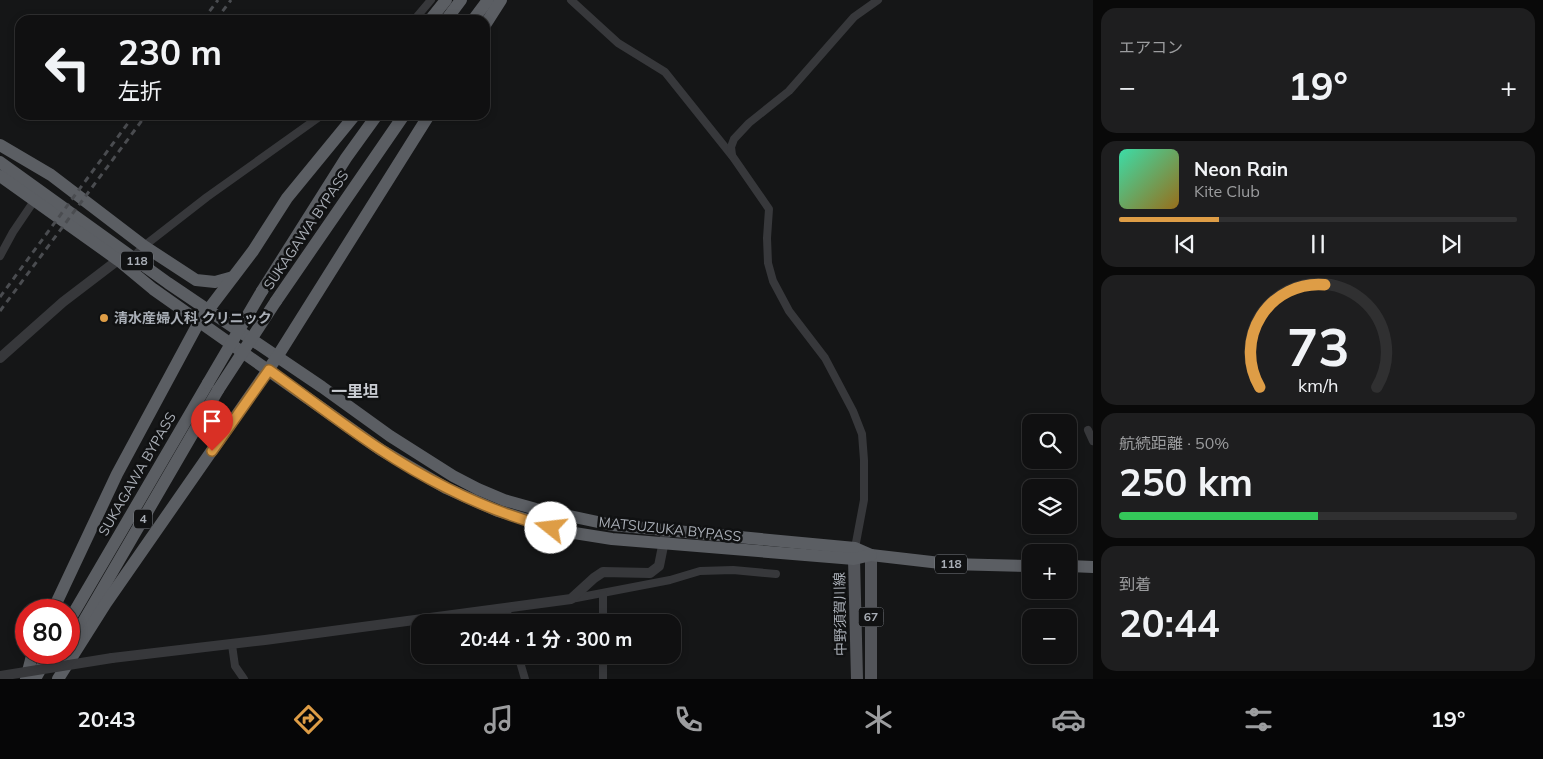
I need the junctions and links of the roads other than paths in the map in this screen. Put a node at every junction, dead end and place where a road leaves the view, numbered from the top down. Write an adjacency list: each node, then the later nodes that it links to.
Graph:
1 (431, 0): 8 (street)
2 (446, 0): 9 (highway)
3 (461, 0): 10 (highway)
4 (488, 0): 11 (highway)
5 (500, 0): 12 (highway)
6 (571, 0): 19 (street)
7 (878, 0): 19 (street)
8 (418, 15)
9 (434, 15)
10 (450, 15)
11 (477, 15)
12 (490, 17)
13 (315, 120): 23 (street)
14 (351, 120): 27 (highway)
15 (373, 120): 46 (highway, SUKAGAWA BYPASS / 4, bridge)
16 (401, 120): 50 (highway, SUKAGAWA BYPASS / 4, bridge)
17 (426, 120): 30 (highway)
18 (0, 145): 23 (highway, 118)
19 (733, 157): 37 (street)
20 (0, 162): 25 (highway, 118)
21 (0, 176): 22 (highway, 118)
22 (34, 201): 24 (street); 26 (highway, 118)
23 (144, 246): 25 (street); 27 (highway, 118)
24 (0, 256)
25 (132, 258): 28 (highway, 118)
26 (118, 260): 29 (highway, 118); 31 (street)
27 (233, 277): 28 (highway)
28 (209, 310): 29 (highway); 30 (highway, 118)
29 (199, 322): 32 (highway, 118); 44 (highway)
30 (277, 357): 32 (highway); 35 (highway, MATSUZUKA BYPASS / 118)
31 (0, 358)
32 (269, 370): 36 (highway, MATSUZUKA BYPASS / 118); 61 (highway)
33 (1088, 430): 34 (street)
34 (1093, 441)
35 (666, 531): 36 (street); 37 (highway, MATSUZUKA BYPASS / 118)
36 (663, 544): 37 (highway, MATSUZUKA BYPASS / 118); 45 (street)
37 (855, 554): 38 (highway, MATSUZUKA BYPASS / 118); 65 (main road, 中野須賀川線 / 67)
38 (871, 555): 39 (highway, MATSUZUKA BYPASS / 118); 66 (main road, 67)
39 (1022, 566)
40 (1077, 566): 41 (highway)
41 (1093, 567)
42 (776, 574): 43 (street)
43 (603, 594): 45 (street); 49 (street)
44 (58, 599)
45 (571, 599): 47 (street)
46 (80, 602)
47 (506, 608): 48 (street); 51 (street)
48 (508, 614)
49 (603, 614)
50 (80, 629)
51 (232, 645): 57 (street, bridge); 62 (street)
52 (30, 664): 58 (highway)
53 (43, 664): 59 (highway)
54 (61, 664): 60 (highway)
55 (521, 664): 63 (street)
56 (603, 664): 64 (street)
57 (0, 676)
58 (26, 679)
59 (35, 679)
60 (54, 679)
61 (58, 679)
62 (244, 679)
63 (525, 679)
64 (603, 679)
65 (856, 679)
66 (871, 679)

